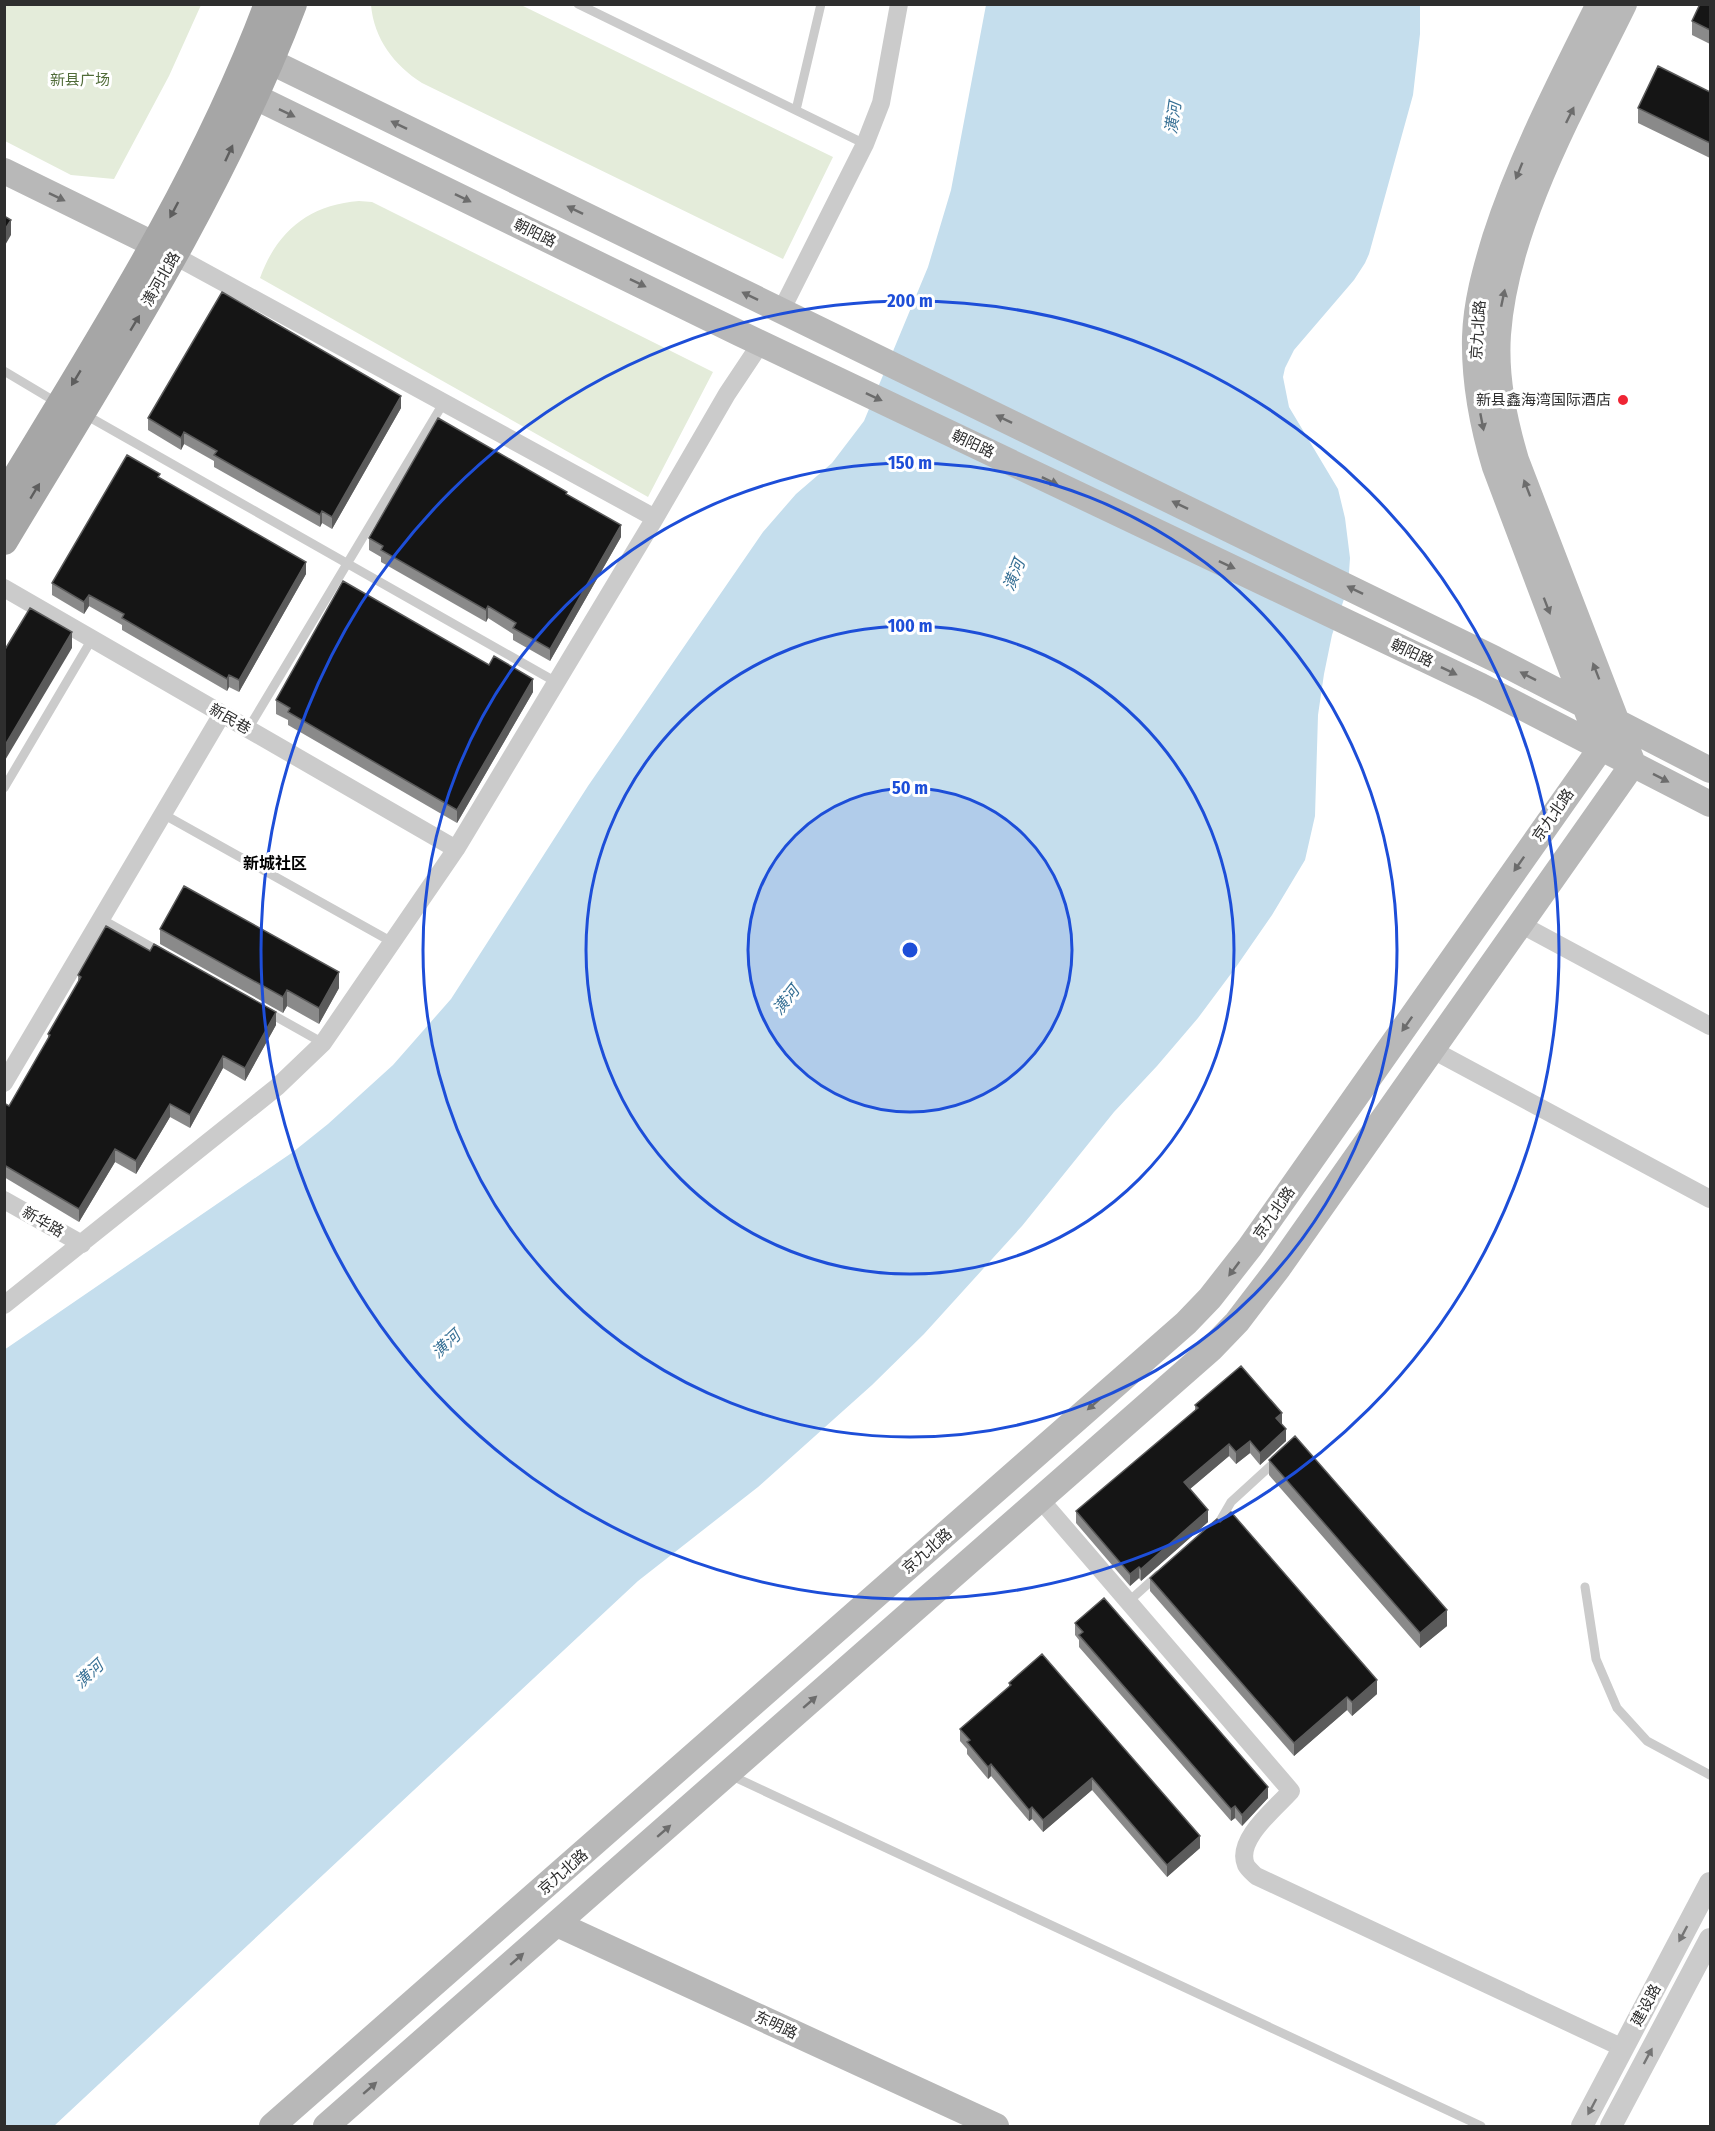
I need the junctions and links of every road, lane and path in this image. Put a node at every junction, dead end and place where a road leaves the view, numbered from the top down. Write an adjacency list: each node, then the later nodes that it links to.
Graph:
1 (268, 4): 8 (main road, 潢河北路)
2 (293, 4): 8 (main road, 潢河北路)
3 (578, 4): 10 (lane)
4 (821, 4): 10 (lane)
5 (899, 4): 11 (street)
6 (1599, 4): 26 (main road, 京九北路, one-way to 26)
7 (1624, 4): 28 (main road, 京九北路, one-way to 7)
8 (260, 57): 9 (main road, 潢河北路); 14 (main road, 朝阳路, one-way to 8)
9 (245, 92): 13 (main road, 潢河北路); 15 (main road, 朝阳路, one-way to 15)
10 (796, 110): 11 (lane)
11 (865, 144): 14 (street)
12 (4, 171): 13 (main road, one-way to 13)
13 (165, 250): 17 (street); 18 (main road, 潢河北路)
14 (782, 311): 26 (main road, 朝阳路, one-way to 14)
15 (761, 343): 20 (street); 30 (main road, 朝阳路, one-way to 30)
16 (4, 371): 18 (lane)
17 (444, 402): 20 (street); 22 (lane)
18 (71, 409): 19 (main road, 潢河北路); 21 (main road, 潢河北路, one-way to 18); 22 (lane)
19 (4, 497)
20 (655, 518): 25 (street)
21 (4, 541)
22 (347, 564): 25 (lane); 29 (lane)
23 (4, 588): 24 (street, 新民巷)
24 (92, 639): 27 (street, 新民巷); 33 (lane)
25 (556, 682): 36 (street)
26 (1585, 705): 28 (main road, 朝阳路); 30 (main road, 京九北路)
27 (222, 714): 29 (street, 新民巷); 35 (street)
28 (1616, 721): 31 (main road, 京九北路); 32 (main road, 朝阳路)
29 (248, 729): 36 (street, 新民巷)
30 (1601, 748): 31 (main road, 朝阳路); 62 (main road, 京九北路, one-way to 62)
31 (1633, 764): 34 (main road, 朝阳路, one-way to 34); 38 (main road)
32 (1710, 770)
33 (4, 788)
34 (1710, 804)
35 (163, 814): 37 (street); 39 (lane)
36 (456, 849): 39 (street)
37 (101, 919): 40 (lane); 45 (street)
38 (1520, 924): 42 (street); 44 (main road)
39 (392, 942): 43 (street)
40 (172, 958)
41 (253, 1003): 43 (lane)
42 (1710, 1026)
43 (323, 1043): 48 (street)
44 (1431, 1049): 46 (street); 51 (main road)
45 (4, 1083)
46 (1710, 1199)
47 (4, 1200): 48 (street, 新华路)
48 (82, 1244): 49 (street)
49 (4, 1305)
50 (1286, 1451): 52 (lane)
51 (1040, 1499): 55 (street); 56 (main road, one-way to 51)
52 (1203, 1536)
53 (1170, 1565): 55 (lane)
54 (1585, 1587): 57 (lane)
55 (1128, 1602): 61 (street)
56 (728, 1774): 59 (main road, one-way to 56); 65 (lane)
57 (1710, 1775)
58 (1710, 1883): 61 (street, 建设路, one-way to 61)
59 (557, 1924): 63 (main road, one-way to 59); 64 (main road, 东明路)
60 (1710, 1939): 67 (street, 建设路, one-way to 60)
61 (1623, 2048): 66 (street, 建设路, one-way to 66)
62 (272, 2127)
63 (326, 2127)
64 (996, 2127)
65 (1481, 2127)
66 (1582, 2127)
67 (1611, 2127)

